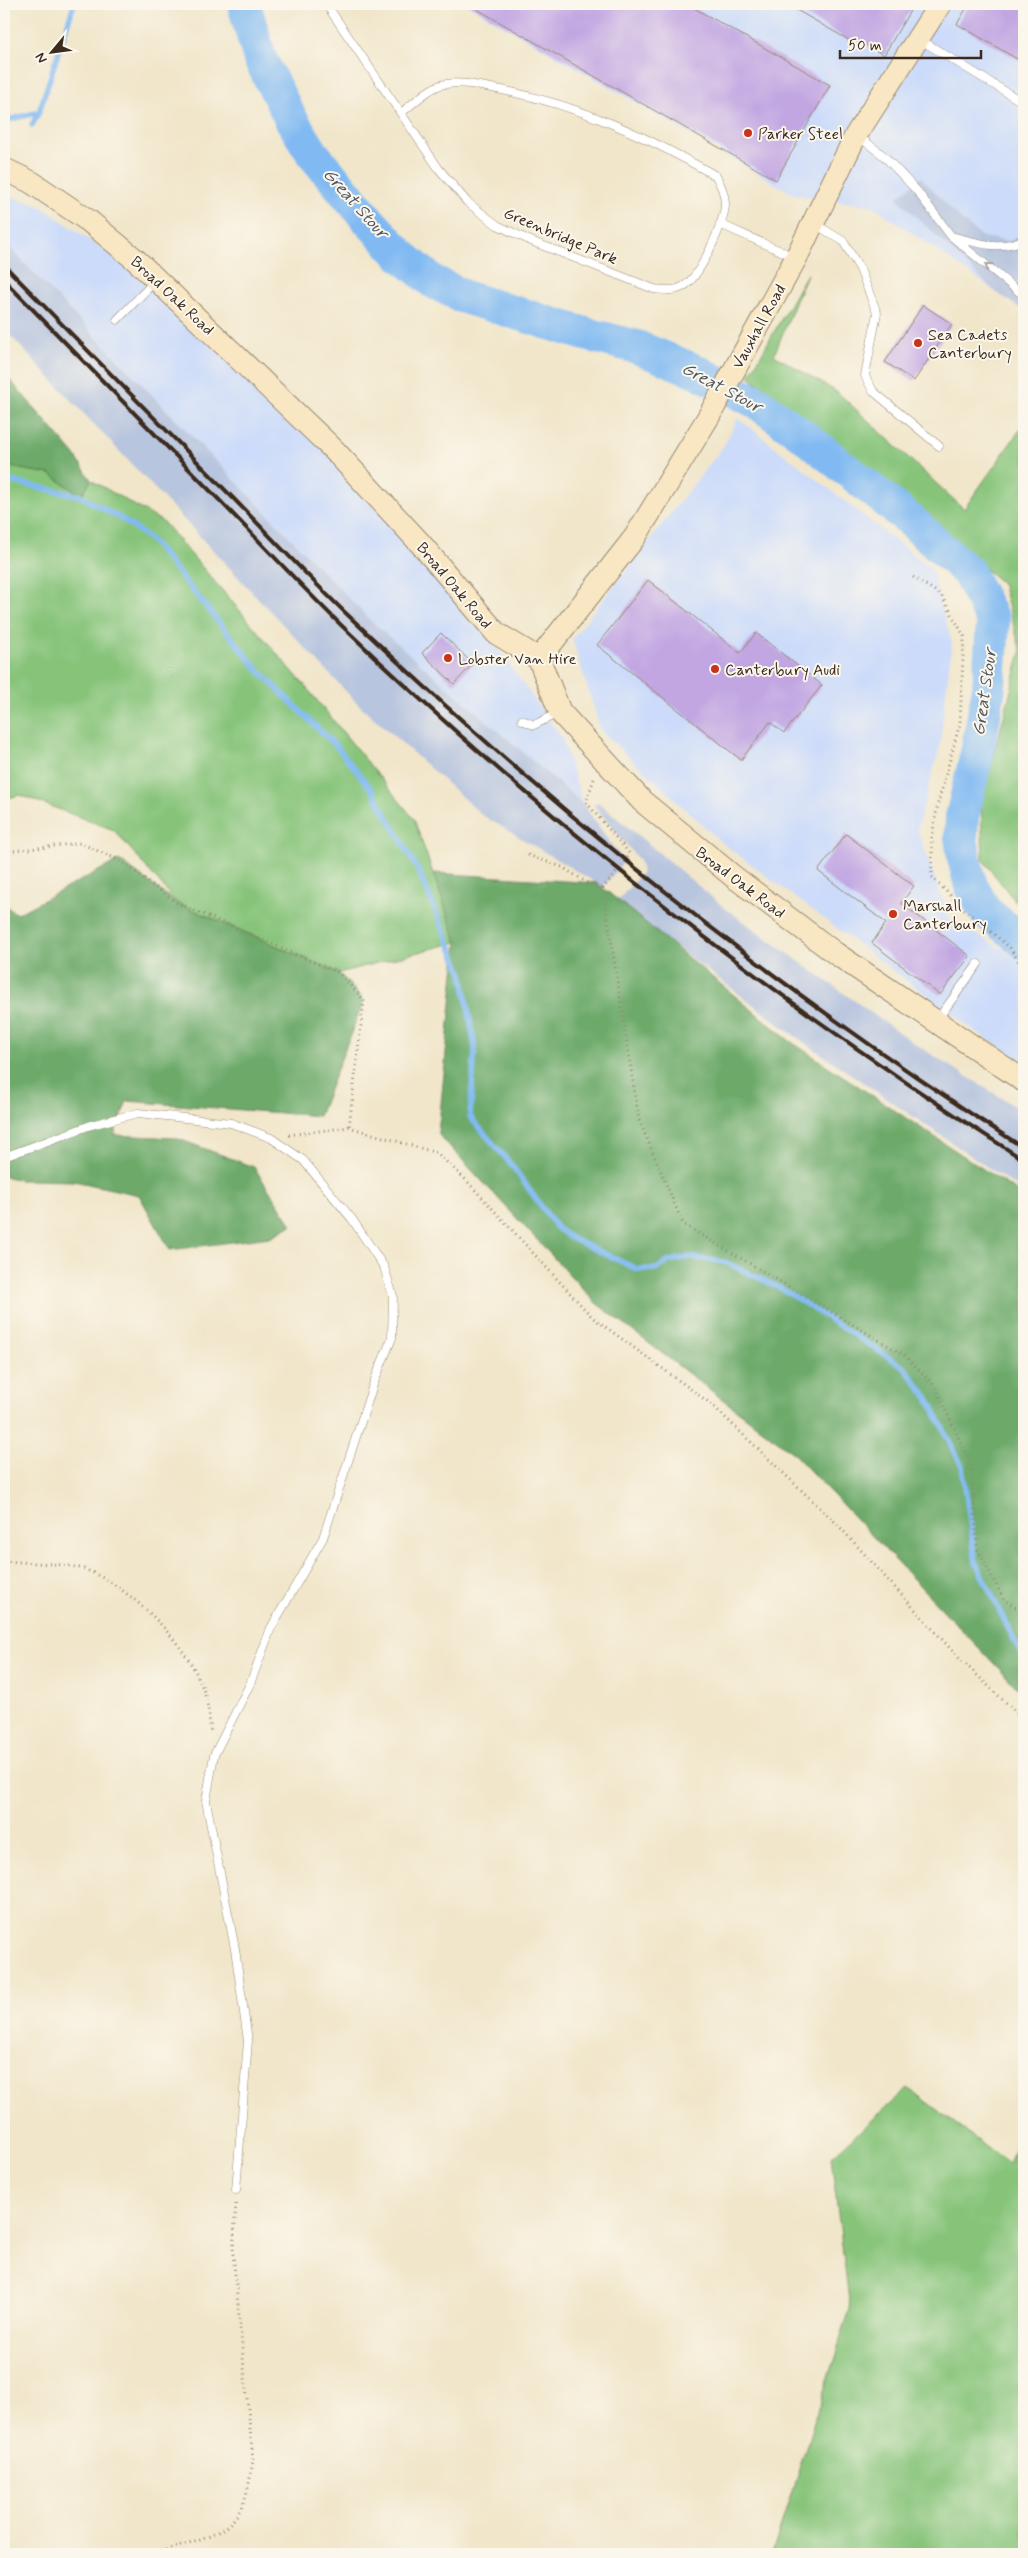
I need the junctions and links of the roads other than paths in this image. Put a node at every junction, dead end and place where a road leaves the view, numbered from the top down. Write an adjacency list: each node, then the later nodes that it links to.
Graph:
1 (326, 4): 5 (lane, Greenbridge Park)
2 (940, 4): 3 (street, Vauxhall Road)
3 (918, 38): 4 (lane); 6 (street, Vauxhall Road)
4 (1024, 103)
5 (401, 113): 9 (lane, Greenbridge Park); 9 (lane, Greenbridge Park)
6 (856, 134): 8 (street, Vauxhall Road); 10 (lane)
7 (4, 170): 13 (street, Broad Oak Road)
8 (813, 223): 12 (street, Vauxhall Road); 16 (lane)
9 (720, 224): 12 (lane)
10 (951, 236): 11 (lane); 14 (lane, one-way to 10)
11 (1024, 240)
12 (796, 258): 17 (street, Vauxhall Road)
13 (157, 280): 15 (lane); 17 (street, Broad Oak Road)
14 (1024, 296)
15 (118, 320)
16 (939, 446)
17 (539, 659): 18 (street, Broad Oak Road)
18 (560, 712): 19 (lane); 21 (street, Broad Oak Road)
19 (522, 720)
20 (978, 964): 21 (lane)
21 (935, 1022): 22 (street, Broad Oak Road)
22 (1024, 1081)
23 (4, 1158): 24 (lane)
24 (236, 2190)

